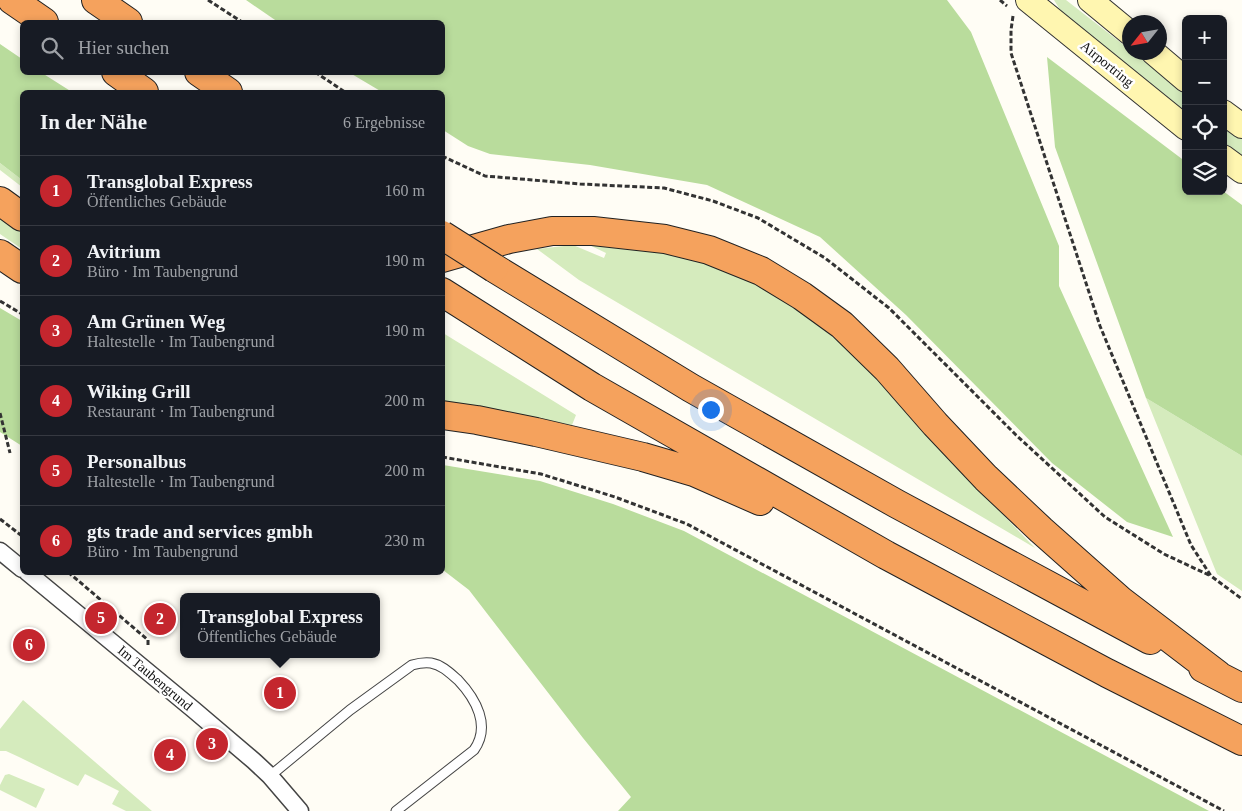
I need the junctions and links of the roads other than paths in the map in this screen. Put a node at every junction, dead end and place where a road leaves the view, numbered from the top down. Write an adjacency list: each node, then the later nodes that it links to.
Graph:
1 (12, 0): 5 (highway)
2 (96, 0): 6 (highway)
3 (1090, 0): 7 (street)
4 (1021, 5): 15 (street, Airportring)
5 (41, 20)
6 (125, 20)
7 (1122, 26)
8 (1162, 60): 11 (street)
9 (120, 75): 12 (highway)
10 (203, 75): 13 (highway)
11 (1182, 77)
12 (141, 90)
13 (225, 90)
14 (1227, 115): 16 (street)
15 (1182, 125)
16 (1242, 126)
17 (1227, 160): 18 (street)
18 (1242, 171)
19 (0, 201): 20 (highway)
20 (20, 216)
21 (445, 237): 31 (highway, bridge)
22 (0, 254): 24 (highway)
23 (445, 257): 31 (highway)
24 (20, 267)
25 (445, 294): 28 (highway)
26 (445, 415): 28 (highway)
27 (0, 551): 29 (street)
28 (886, 555): 33 (highway)
29 (20, 567)
30 (31, 575): 34 (street, Im Taubengrund)
31 (1218, 675): 32 (highway)
32 (1242, 688)
33 (1242, 741)
34 (270, 776): 35 (street, Im Taubengrund); 36 (lane)
35 (300, 811)
36 (396, 811)

